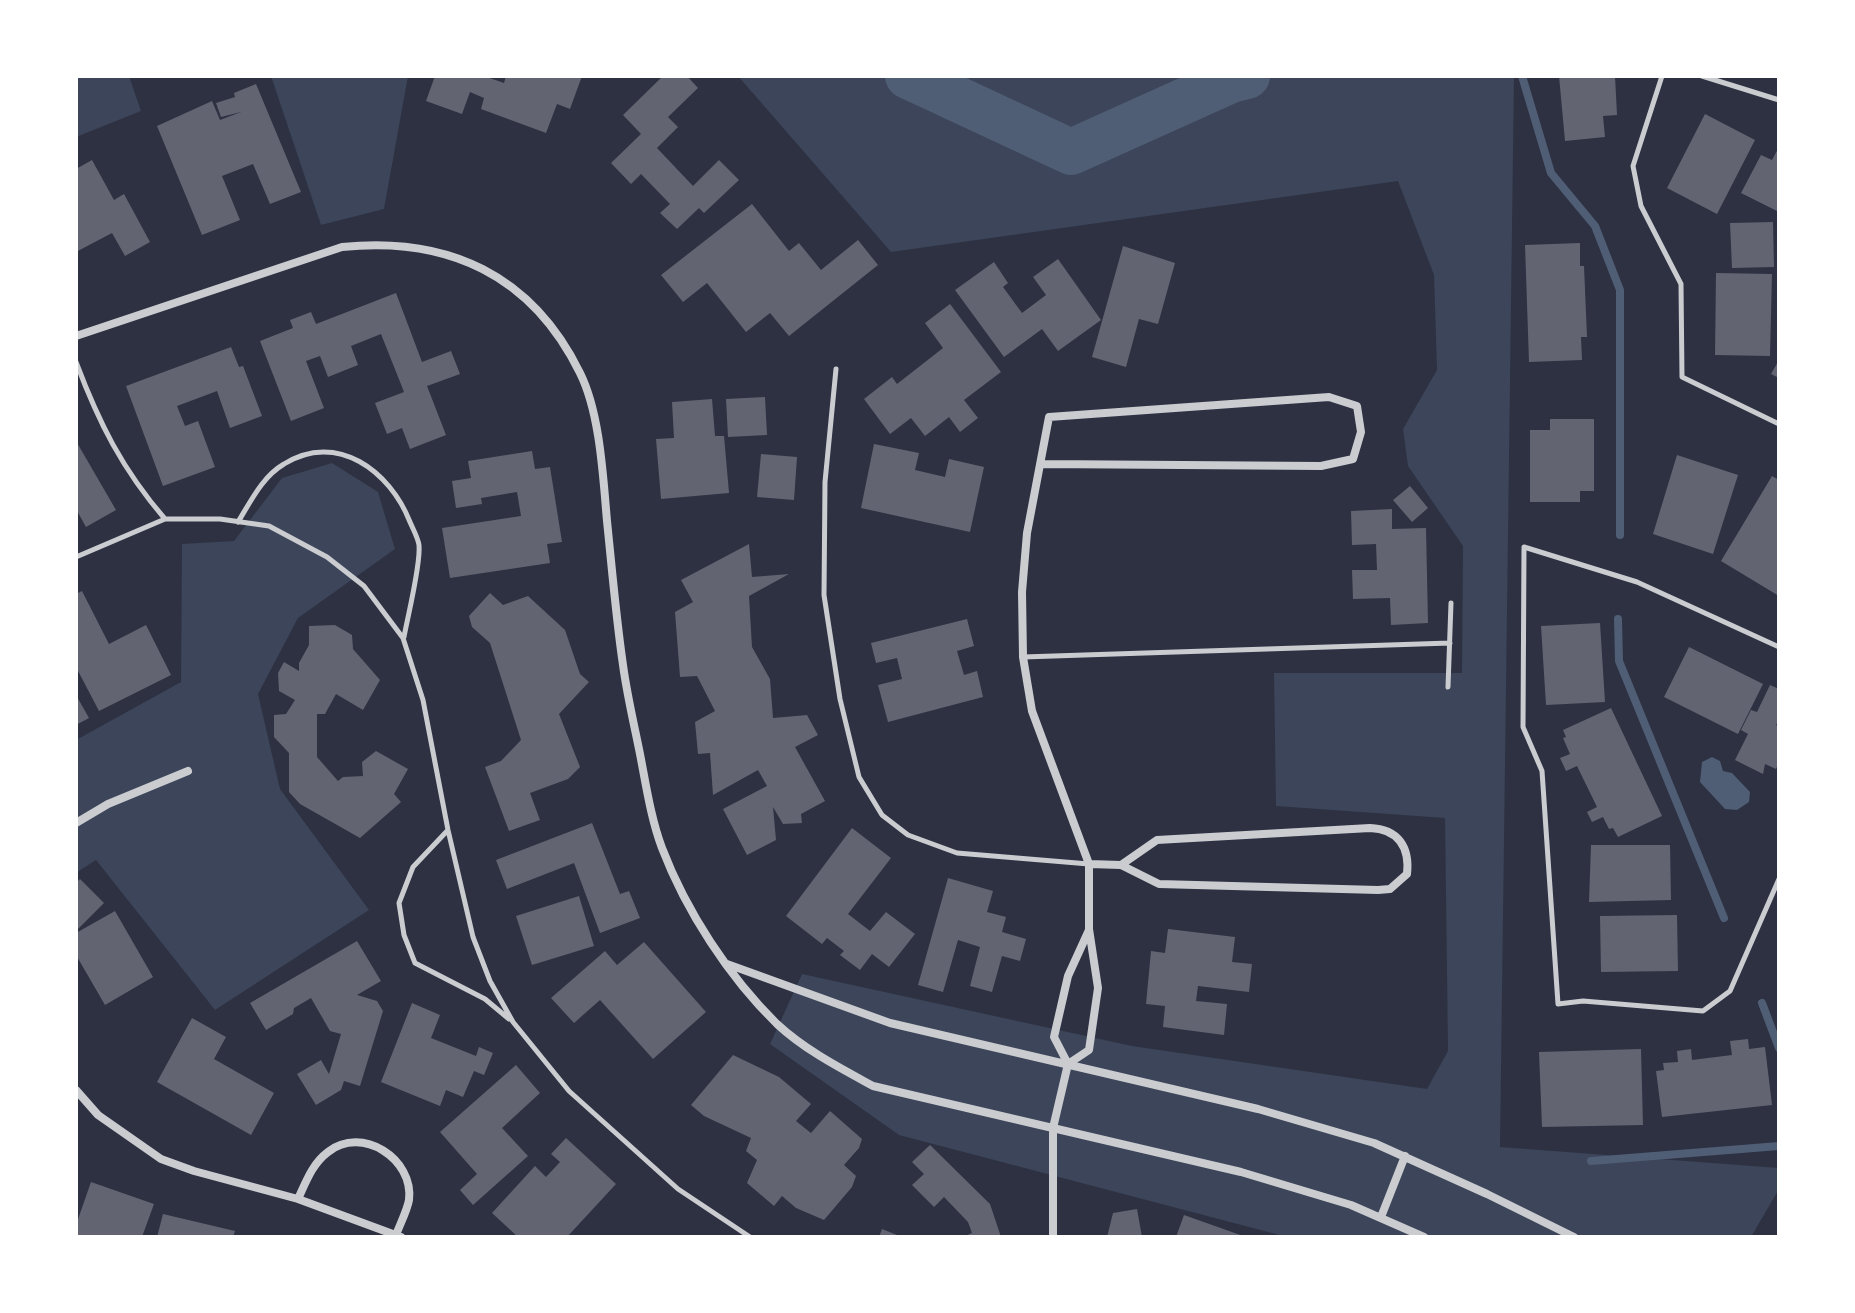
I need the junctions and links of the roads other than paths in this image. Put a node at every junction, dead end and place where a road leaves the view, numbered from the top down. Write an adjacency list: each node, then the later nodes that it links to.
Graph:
1 (1662, 76): 7 (lane)
2 (1702, 76): 3 (lane)
3 (1779, 100)
4 (76, 336): 25 (street)
5 (76, 362): 9 (lane)
6 (836, 369): 21 (lane)
7 (1779, 424)
8 (1042, 464): 8 (street); 16 (street)
9 (165, 519): 10 (lane); 11 (lane)
10 (238, 522): 13 (lane); 13 (lane)
11 (76, 557)
12 (1451, 603): 14 (lane)
13 (403, 638): 20 (lane)
14 (1450, 643): 16 (lane); 17 (lane)
15 (1779, 647): 23 (lane)
16 (1023, 657): 21 (street)
17 (1448, 687)
18 (188, 771): 19 (street)
19 (78, 819)
20 (448, 830): 26 (lane); 26 (lane)
21 (1089, 864): 22 (street); 24 (street)
22 (1121, 865): 22 (street)
23 (1779, 879)
24 (1089, 929): 27 (street); 27 (street)
25 (726, 964): 27 (street); 29 (street)
26 (513, 1022): 34 (lane)
27 (1068, 1064): 29 (street); 30 (street)
28 (76, 1090): 31 (street)
29 (1053, 1128): 32 (street); 35 (street)
30 (1405, 1156): 32 (street); 37 (street)
31 (298, 1199): 33 (street); 33 (street)
32 (1381, 1217): 36 (street)
33 (399, 1236)
34 (750, 1237)
35 (1053, 1237)
36 (1424, 1237)
37 (1574, 1237)

